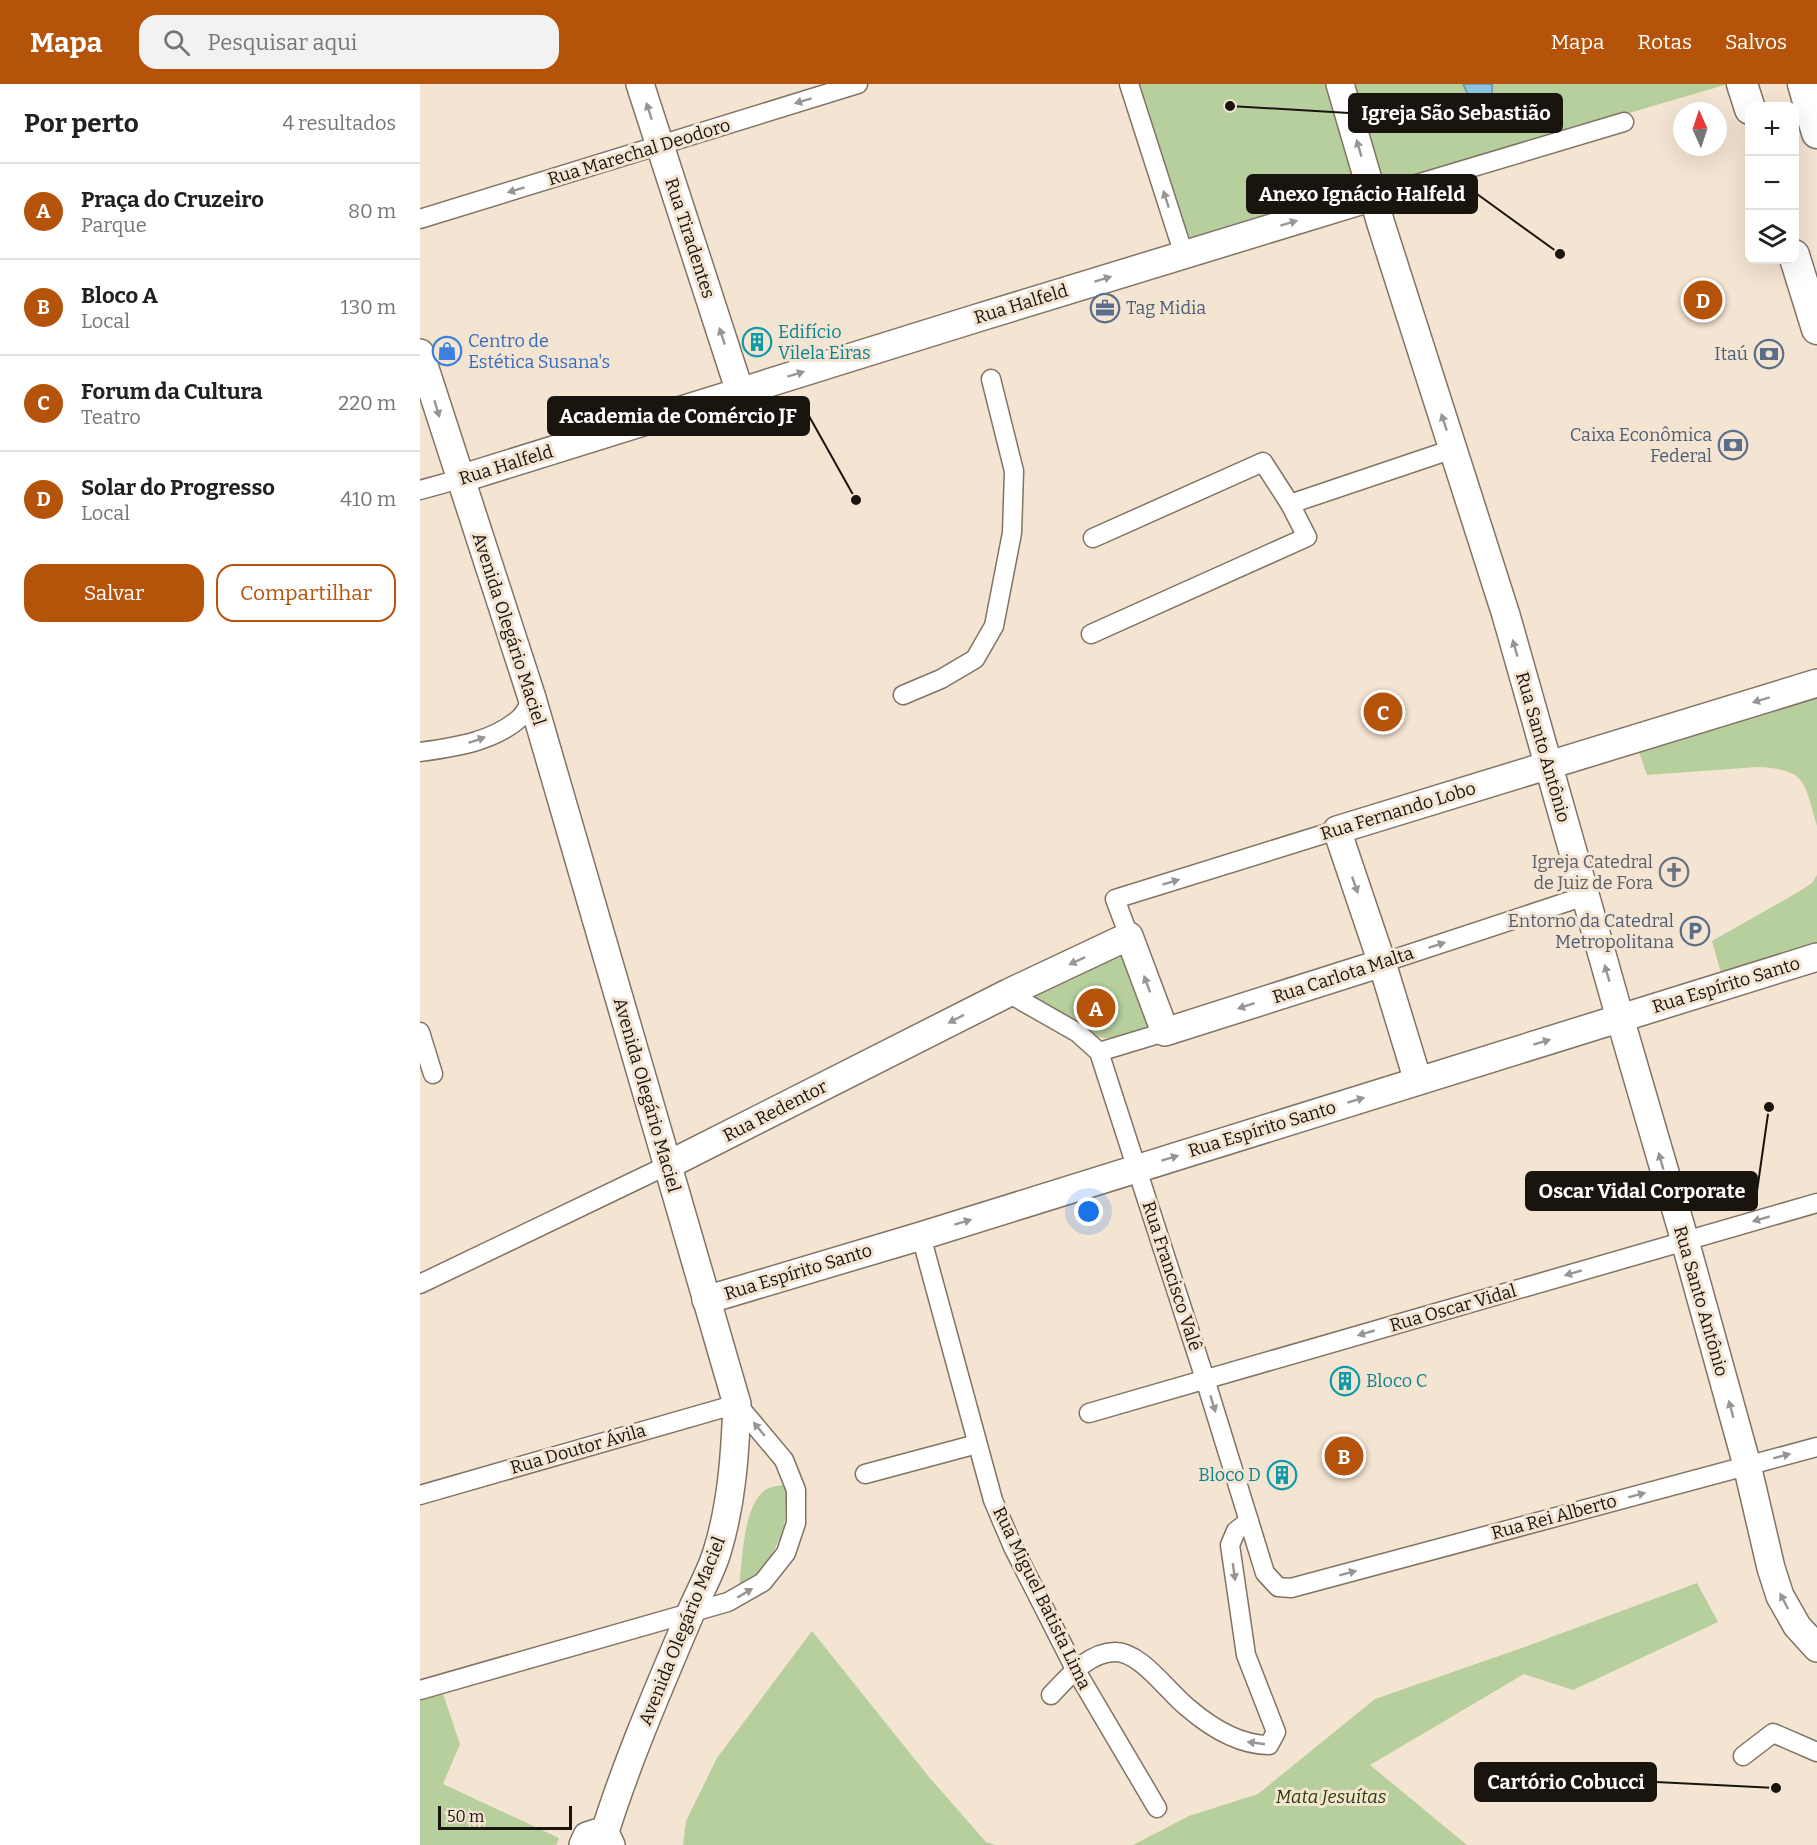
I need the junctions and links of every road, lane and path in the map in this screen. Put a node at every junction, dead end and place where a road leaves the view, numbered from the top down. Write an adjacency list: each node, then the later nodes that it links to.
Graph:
1 (640, 84): 10 (street, Rua Tiradentes, one-way to 1)
2 (858, 84): 10 (street, Rua Marechal Deodoro, one-way to 10)
3 (1130, 84): 13 (street, one-way to 3)
4 (1340, 84): 11 (street, Rua Santo Antônio, one-way to 4)
5 (1742, 84): 7 (main road)
6 (1803, 84): 9 (main road)
7 (1747, 102)
8 (1624, 122): 11 (street, Rua Halfeld)
9 (1817, 134)
10 (660, 146): 12 (street, Rua Marechal Deodoro, one-way to 12); 18 (street, Rua Tiradentes, one-way to 10)
11 (1373, 197): 13 (street, Rua Halfeld, one-way to 11); 19 (street, Rua Santo Antônio, one-way to 11)
12 (420, 219)
13 (1184, 255): 18 (street, Rua Halfeld, one-way to 13)
14 (1797, 264): 15 (main road)
15 (1817, 328)
16 (420, 353): 20 (street, Avenida Olegário Maciel, one-way to 20)
17 (991, 379): 26 (street)
18 (740, 392): 20 (street, Rua Halfeld)
19 (1453, 449): 22 (street); 29 (street, Rua Santo Antônio, one-way to 19)
20 (460, 479): 21 (street, Rua Halfeld); 27 (street, Avenida Olegário Maciel)
21 (420, 490)
22 (1290, 504): 23 (street); 24 (street)
23 (1094, 538)
24 (1090, 634)
25 (1817, 683): 29 (street, Rua Fernando Lobo, one-way to 29)
26 (903, 695)
27 (532, 698): 28 (street, one-way to 27); 42 (street, Avenida Olegário Maciel)
28 (420, 752)
29 (1548, 765): 30 (street, Rua Fernando Lobo); 31 (street, Rua Santo Antônio)
30 (1337, 830): 32 (street, Rua Fernando Lobo, one-way to 30); 34 (street, one-way to 34)
31 (1585, 896): 34 (street, Rua Carlota Malta, one-way to 31); 36 (street, Rua Santo Antônio, one-way to 31)
32 (1130, 936): 35 (street, Rua Redentor, one-way to 35); 38 (street, Rua Fernando Lobo, one-way to 32)
33 (1817, 957): 36 (street, Rua Espírito Santo)
34 (1382, 963): 38 (street, Rua Carlota Malta, one-way to 38); 41 (street)
35 (1008, 993): 39 (street); 42 (street, Rua Redentor, one-way to 42)
36 (1620, 1018): 41 (street, Rua Espírito Santo, one-way to 36); 46 (street, Rua Santo Antônio, one-way to 36)
37 (420, 1032): 40 (street)
38 (1165, 1032): 39 (street, Rua Carlota Malta)
39 (1100, 1052): 43 (street, Rua Francisco Valê)
40 (433, 1074)
41 (1418, 1081): 43 (street, Rua Espírito Santo, one-way to 41)
42 (668, 1165): 47 (street, Rua Redentor); 48 (street, Avenida Olegário Maciel)
43 (1137, 1168): 45 (street, Rua Espírito Santo, one-way to 43); 49 (street, Rua Francisco Valê)
44 (1817, 1203): 46 (street, Rua Oscar Vidal, one-way to 46)
45 (921, 1236): 48 (street, Rua Espírito Santo); 52 (street, Rua Miguel Batista Lima)
46 (1685, 1241): 49 (street, Rua Oscar Vidal, one-way to 49); 54 (street, Rua Santo Antônio, one-way to 46)
47 (420, 1284)
48 (706, 1300): 50 (street, Avenida Olegário Maciel)
49 (1205, 1379): 51 (street, Rua Oscar Vidal); 57 (street, Rua Francisco Valê, one-way to 57)
50 (737, 1404): 56 (street, Rua Doutor Ávila); 59 (street, Avenida Olegário Maciel); 59 (street, one-way to 50)
51 (1089, 1413)
52 (977, 1444): 55 (street); 61 (street, Rua Miguel Batista Lima)
53 (1817, 1447): 54 (street, Rua Rei Alberto, one-way to 53)
54 (1747, 1465): 58 (street, Rua Rei Alberto, one-way to 54); 60 (street, Rua Santo Antônio, one-way to 54)
55 (865, 1474)
56 (420, 1494)
57 (1249, 1521): 58 (street, Rua Francisco Valê); 61 (street, one-way to 61)
58 (1291, 1588)
59 (690, 1612): 62 (street); 67 (street, Avenida Olegário Maciel)
60 (1817, 1648)
61 (1075, 1669): 63 (street); 66 (street, Rua Miguel Batista Lima)
62 (420, 1690)
63 (1051, 1695)
64 (1817, 1752): 65 (street)
65 (1743, 1756)
66 (1157, 1808)
67 (599, 1842)

